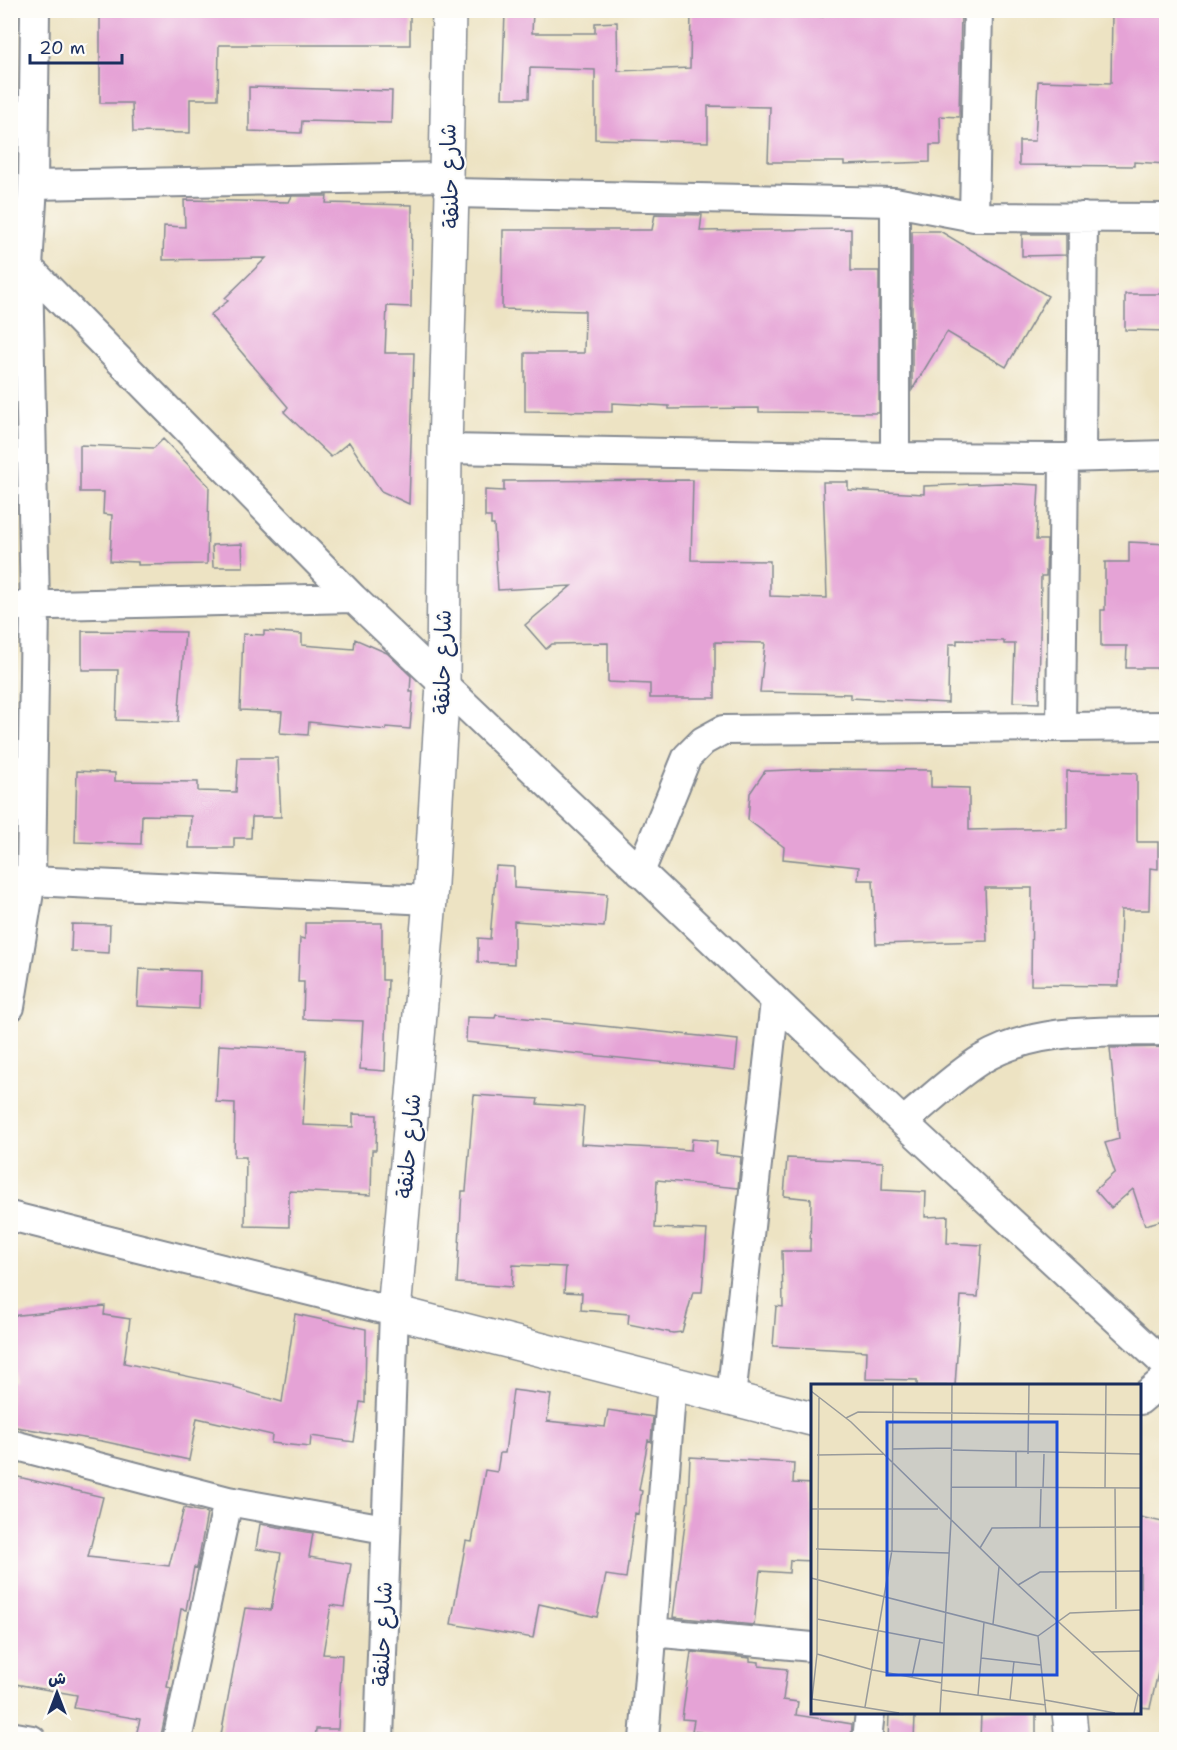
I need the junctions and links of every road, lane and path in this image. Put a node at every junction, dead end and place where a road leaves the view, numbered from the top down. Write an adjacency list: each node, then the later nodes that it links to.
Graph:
1 (35, 10): 4 (street)
2 (449, 10): 5 (street, شارع حلنقة)
3 (978, 10): 7 (street)
4 (33, 185): 5 (street); 10 (street)
5 (449, 185): 6 (street); 11 (street, شارع حلنقة)
6 (895, 202): 7 (street); 13 (street)
7 (974, 217): 8 (street)
8 (1083, 217): 9 (street); 14 (street)
9 (1167, 218)
10 (19, 258): 15 (street); 16 (street)
11 (445, 449): 13 (street); 17 (street, شارع حلنقة)
12 (1167, 455): 14 (street)
13 (895, 457): 14 (street)
14 (1072, 457): 18 (street)
15 (353, 598): 16 (street); 17 (street)
16 (23, 607): 21 (street)
17 (443, 683): 20 (street); 22 (street, شارع حلنقة)
18 (1061, 725): 19 (street); 20 (street)
19 (1167, 726)
20 (640, 872): 23 (street)
21 (21, 880): 22 (street); 24 (street)
22 (430, 900): 28 (street, شارع حلنقة)
23 (775, 1001): 26 (street); 32 (street)
24 (10, 1006)
25 (1167, 1031): 26 (street)
26 (903, 1122): 29 (street)
27 (10, 1216): 28 (street)
28 (394, 1312): 31 (street); 37 (street, شارع حلنقة)
29 (1167, 1365)
30 (1167, 1378): 33 (street)
31 (672, 1382): 32 (street); 38 (street)
32 (731, 1398): 34 (street)
33 (1141, 1399)
34 (811, 1418)
35 (10, 1444): 36 (street)
36 (228, 1501): 37 (street); 44 (street)
37 (385, 1529): 45 (street, شارع حلنقة)
38 (652, 1632): 39 (street); 46 (street)
39 (811, 1647)
40 (870, 1714): 47 (street)
41 (1069, 1714): 48 (street)
42 (10, 1736): 43 (street)
43 (32, 1740)
44 (177, 1740)
45 (379, 1740)
46 (644, 1740)
47 (867, 1740)
48 (1072, 1740)

